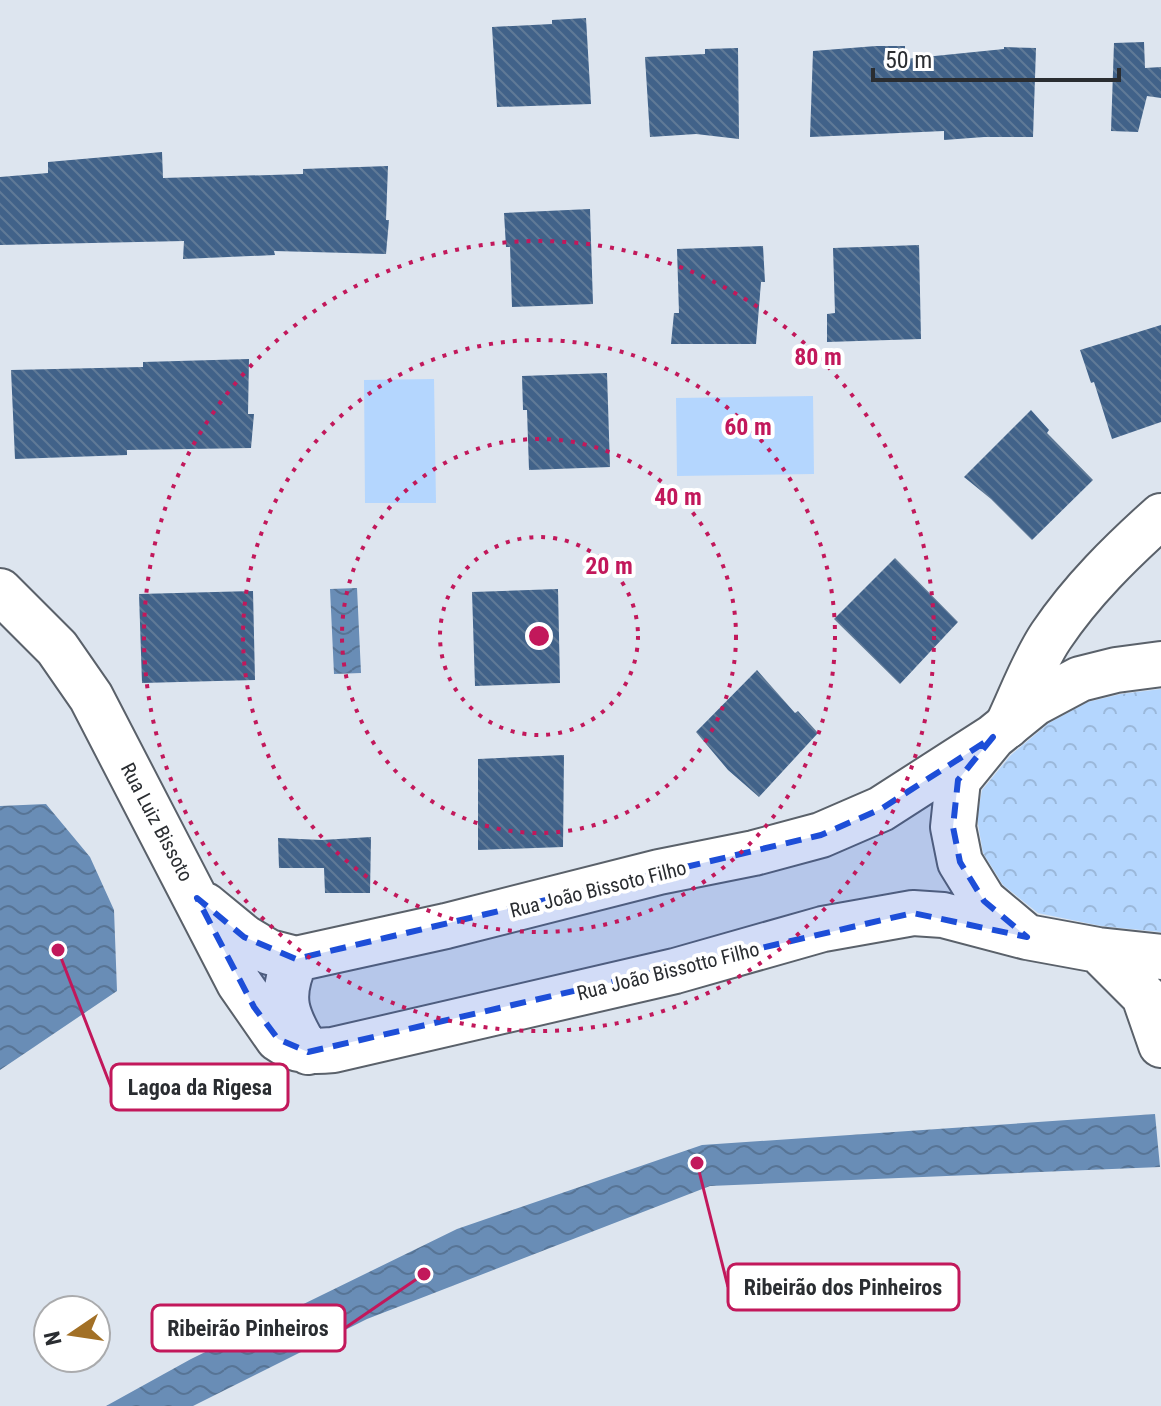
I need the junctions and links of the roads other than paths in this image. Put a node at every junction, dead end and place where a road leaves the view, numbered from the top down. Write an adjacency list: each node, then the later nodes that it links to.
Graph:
1 (1161, 516): 4 (main road, Rua João Bissoto Filho)
2 (0, 591): 5 (main road, Rua Luiz Bissoto)
3 (1161, 664): 4 (main road, Rua João Bissoto Filho)
4 (1000, 732): 6 (main road, Rua João Bissoto Filho); 9 (main road, Rua João Bissoto Filho)
5 (197, 898): 9 (main road); 11 (main road, Rua Luiz Bissoto)
6 (1027, 937): 7 (main road, Rua João Bissoto Filho); 11 (main road, Rua João Bissotto Filho)
7 (1098, 950): 8 (main road, Rua João Bissoto Filho); 10 (main road)
8 (1161, 957)
9 (296, 959): 11 (main road)
10 (1161, 1045)
11 (308, 1052)

